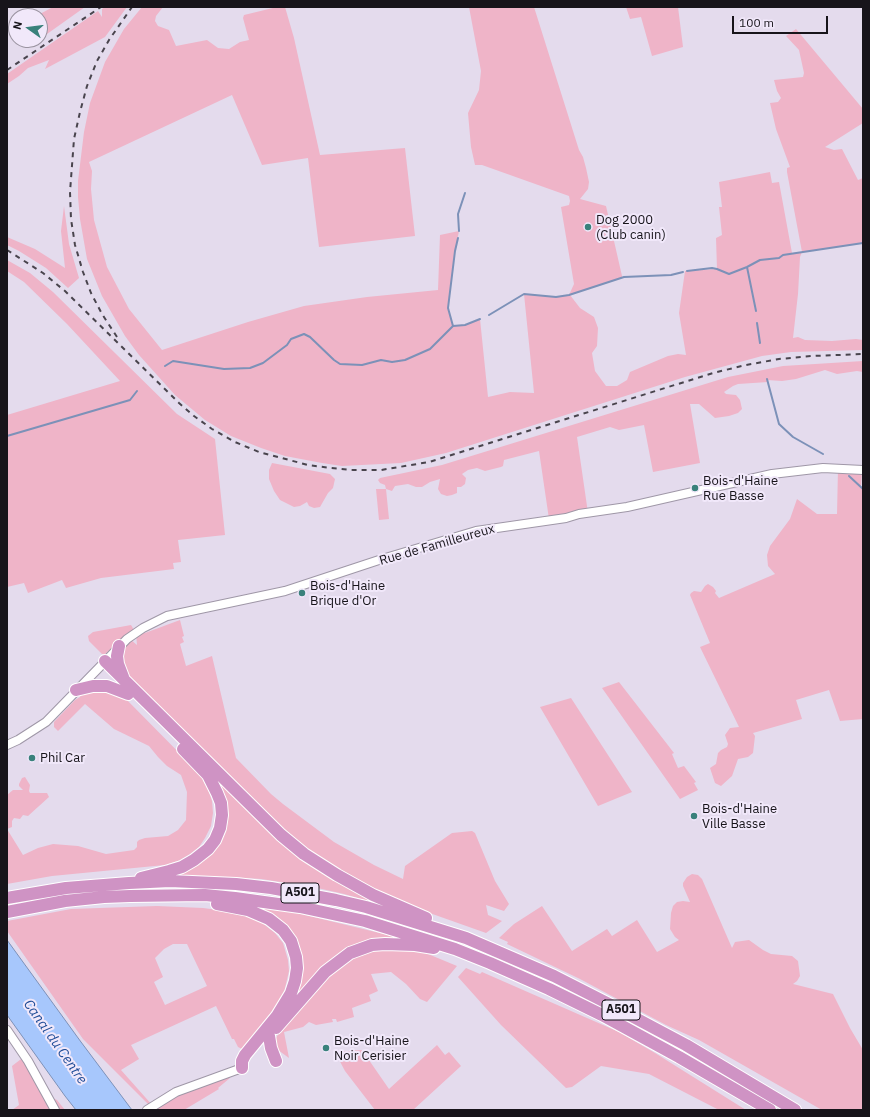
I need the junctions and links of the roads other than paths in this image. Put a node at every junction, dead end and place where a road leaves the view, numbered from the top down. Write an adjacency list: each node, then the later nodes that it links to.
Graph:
1 (863, 470): 2 (street, Rue de Familleureux)
2 (119, 646): 3 (street, Rue de Familleureux); 4 (highway)
3 (103, 663): 4 (highway); 5 (street, Rue de Familleureux); 6 (highway)
4 (126, 681): 12 (highway)
5 (76, 690): 6 (highway); 7 (street, Rue de Familleureux)
6 (128, 694): 8 (highway)
7 (7, 746)
8 (129, 882): 10 (highway, A501); 12 (highway, A501)
9 (186, 895): 11 (highway, A501); 13 (highway, A501); 17 (highway)
10 (12, 897)
11 (7, 912)
12 (466, 938): 21 (highway, A501)
13 (455, 949): 15 (highway); 20 (highway, A501)
14 (7, 1030): 19 (street)
15 (270, 1036): 16 (highway); 17 (highway)
16 (276, 1061)
17 (245, 1068): 18 (street)
18 (149, 1109)
19 (55, 1110)
20 (768, 1110)
21 (795, 1110)

